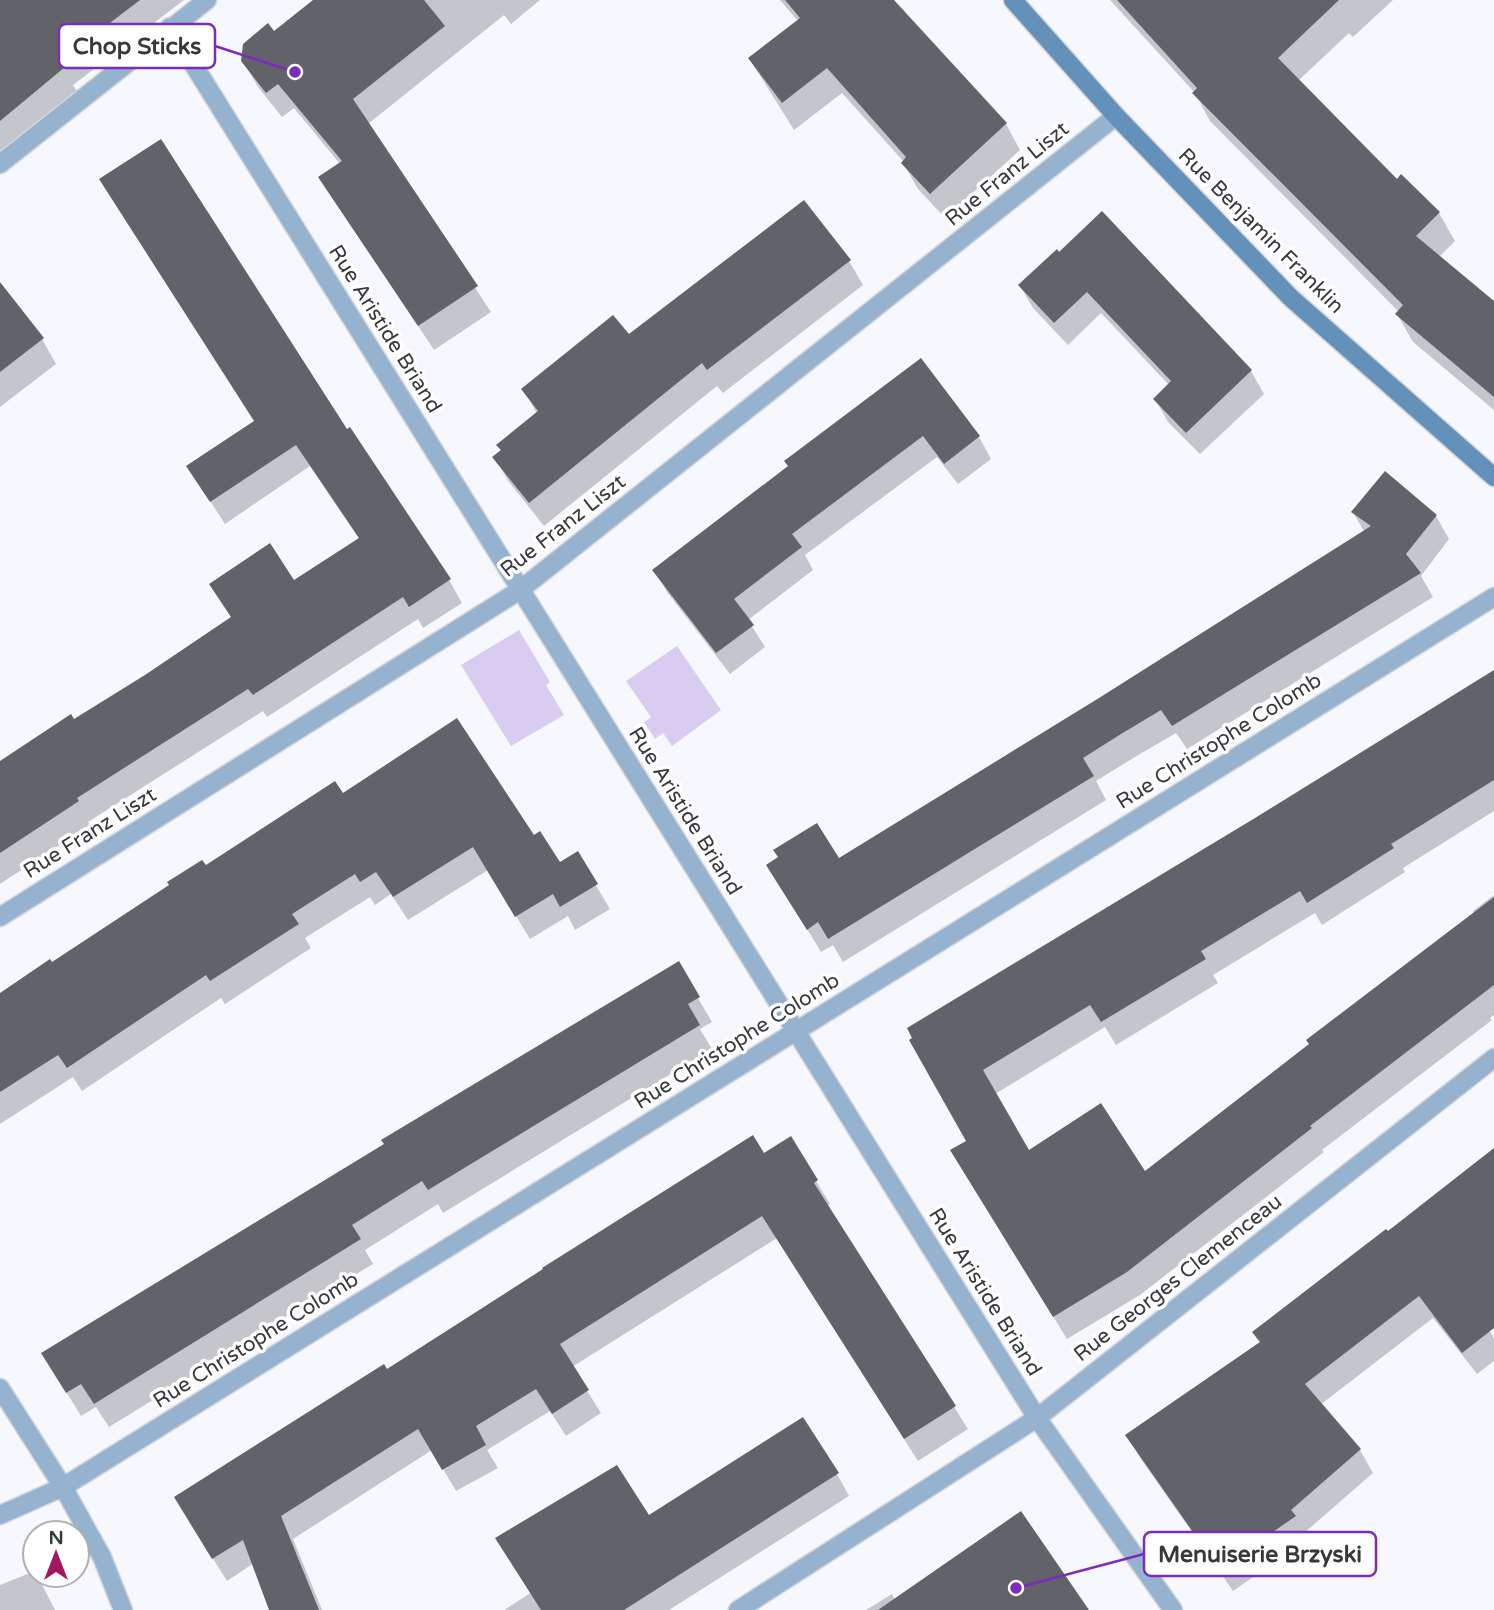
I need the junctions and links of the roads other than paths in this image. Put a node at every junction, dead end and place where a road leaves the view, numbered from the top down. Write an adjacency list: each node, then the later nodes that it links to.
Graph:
1 (207, 0): 3 (street)
2 (1013, 0): 4 (street, Rue Benjamin Franklin)
3 (170, 27): 5 (street); 7 (street, Rue Aristide Briand)
4 (1116, 116): 6 (street, Rue Benjamin Franklin); 7 (street, Rue Franz Liszt)
5 (0, 164)
6 (1494, 477)
7 (520, 590): 9 (street, Rue Franz Liszt); 10 (street, Rue Aristide Briand)
8 (1494, 597): 10 (street, Rue Christophe Colomb)
9 (0, 917)
10 (796, 1031): 13 (street, Rue Aristide Briand); 14 (street, Rue Christophe Colomb)
11 (1494, 1058): 13 (street, Rue Georges Clemenceau)
12 (0, 1388): 14 (street)
13 (1037, 1418): 17 (street, Rue Georges Clemenceau); 18 (street, Rue Aristide Briand)
14 (63, 1487): 15 (street, Rue Christophe Colomb); 16 (street)
15 (0, 1515)
16 (123, 1610)
17 (738, 1610)
18 (1173, 1610)

